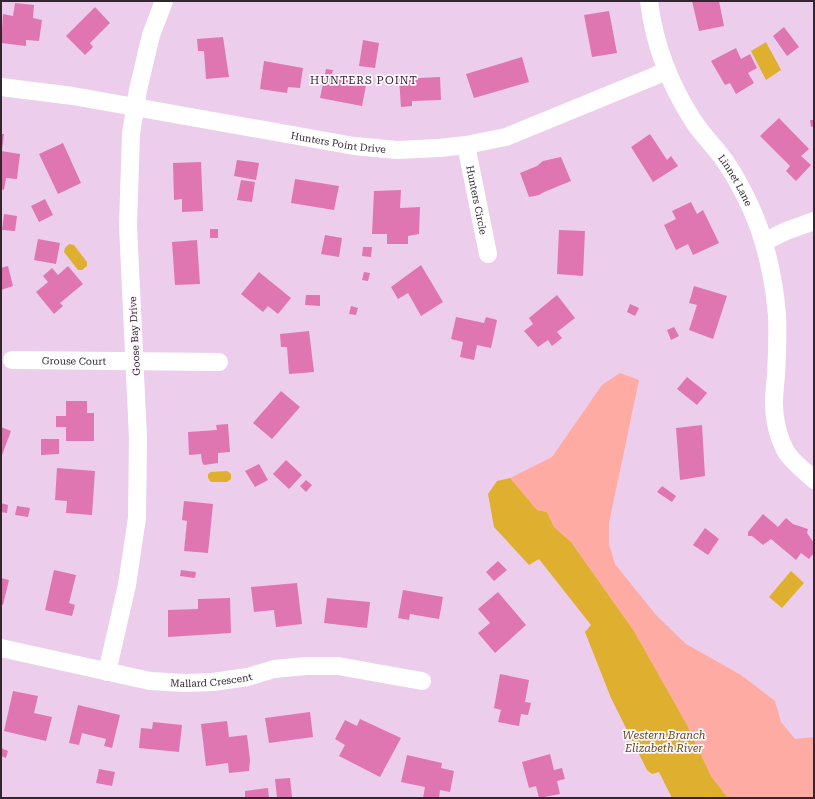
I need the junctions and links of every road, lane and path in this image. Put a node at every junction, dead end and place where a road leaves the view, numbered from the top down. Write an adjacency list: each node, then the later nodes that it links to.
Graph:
1 (164, 1): 5 (street, Goose Bay Drive)
2 (649, 1): 3 (street, Linnet Lane)
3 (666, 71): 6 (street, Hunters Point Drive); 8 (street, Linnet Lane)
4 (1, 87): 5 (street, Hunters Point Drive)
5 (135, 107): 6 (street, Hunters Point Drive); 11 (street, Goose Bay Drive)
6 (466, 145): 9 (street, Hunters Circle)
7 (814, 221): 8 (street)
8 (764, 242): 13 (street, Linnet Lane)
9 (488, 254)
10 (12, 360): 11 (street, Grouse Court)
11 (136, 361): 12 (street, Grouse Court); 15 (street, Goose Bay Drive)
12 (219, 362)
13 (814, 480)
14 (1, 648): 15 (street, Mallard Crescent)
15 (107, 672): 16 (street, Mallard Crescent)
16 (422, 681)

